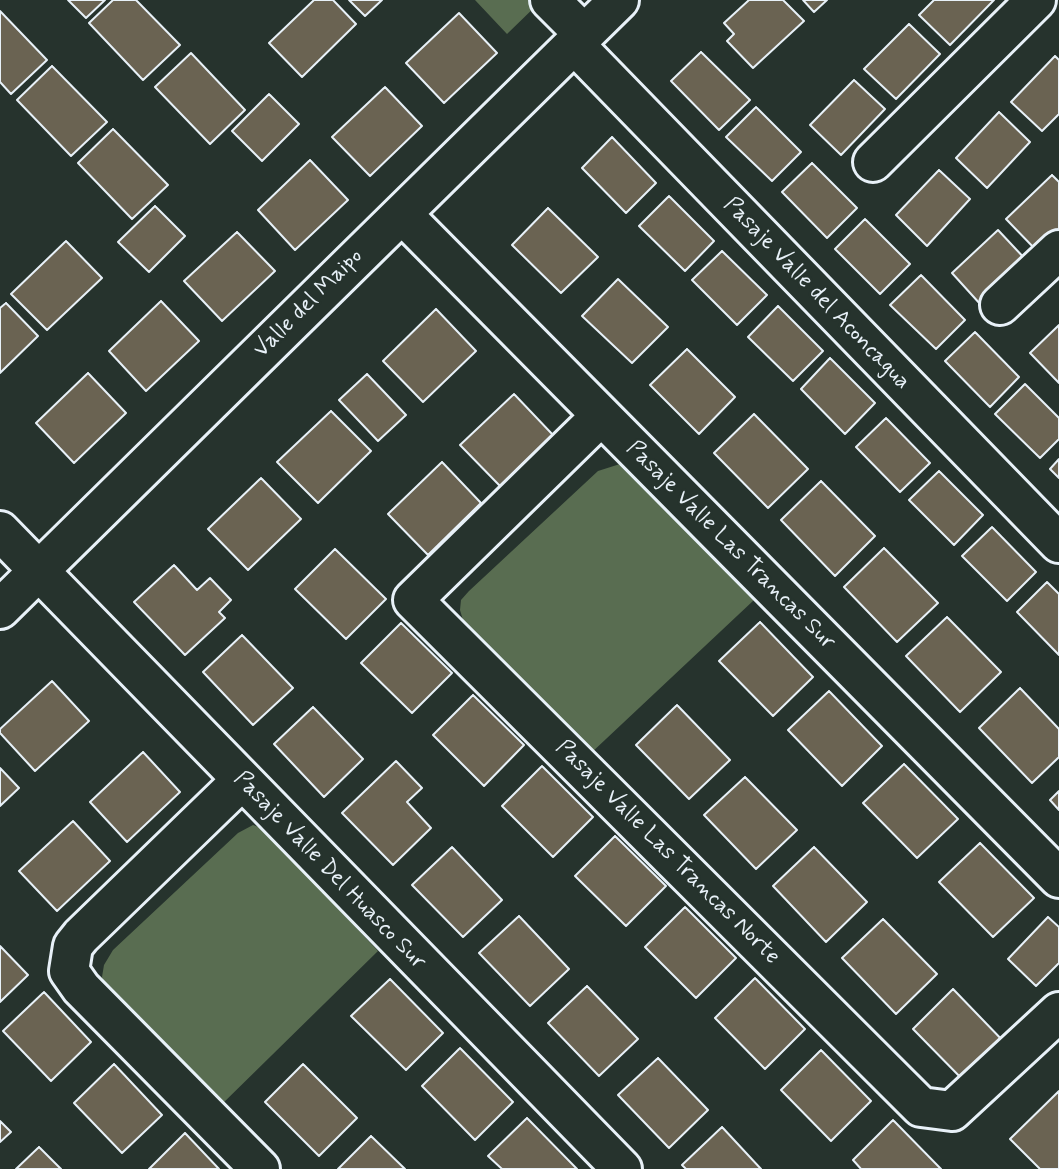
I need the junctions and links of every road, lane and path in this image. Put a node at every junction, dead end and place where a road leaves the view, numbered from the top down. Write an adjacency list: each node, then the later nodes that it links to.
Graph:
1 (550, 0): 4 (street, Pasaje Valle del Aconcagua)
2 (619, 0): 4 (street, Valle del Maipo)
3 (1035, 0): 5 (street)
4 (579, 39): 6 (street, Valle del Maipo); 11 (street, Pasaje Valle del Aconcagua)
5 (873, 162)
6 (402, 214): 9 (street, Pasaje Valle Las Trancas Sur); 12 (street, Valle del Maipo)
7 (1059, 250): 8 (street)
8 (1000, 305)
9 (601, 416): 15 (street, Pasaje Valle Las Trancas Sur); 16 (street, Pasaje Valle Las Trancas Norte)
10 (0, 531): 12 (street, Pasaje Valle Del Huasco Sur)
11 (1059, 543)
12 (37, 572): 13 (street, Valle del Maipo); 14 (street, Pasaje Valle Del Huasco Sur)
13 (0, 609)
14 (241, 781): 17 (street); 18 (street, Pasaje Valle Del Huasco Sur)
15 (1059, 878)
16 (1059, 1012)
17 (260, 1169)
18 (622, 1169)

